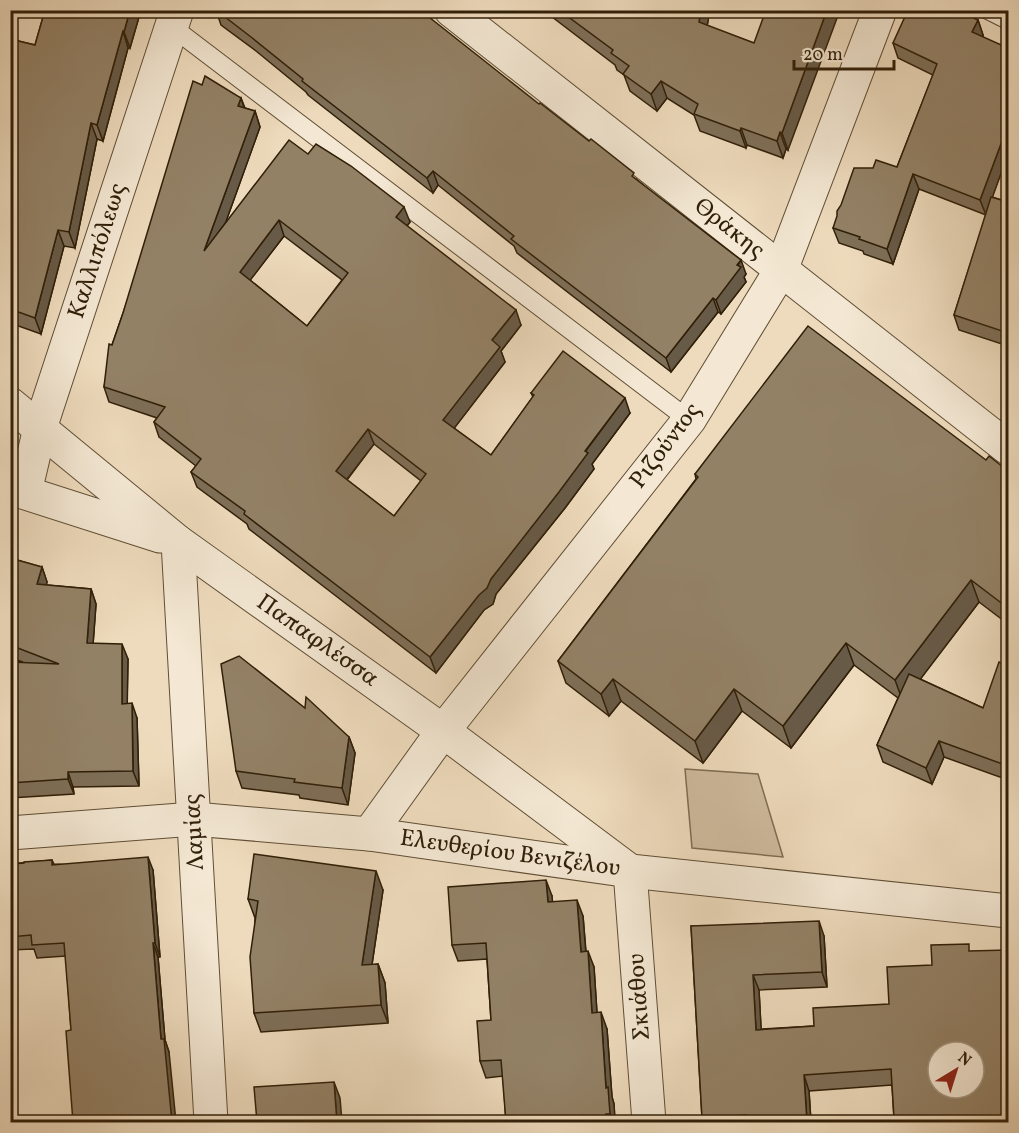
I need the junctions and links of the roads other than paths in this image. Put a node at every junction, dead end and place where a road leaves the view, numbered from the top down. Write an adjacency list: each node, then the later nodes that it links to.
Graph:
1 (450, 10): 6 (street, Θράκης)
2 (880, 10): 6 (street, Ριζούντος)
3 (988, 10): 5 (lane)
4 (175, 19): 8 (lane); 9 (street, Καλλιπόλεως)
5 (1008, 20)
6 (781, 270): 8 (street, Ριζούντος); 10 (street, Θράκης)
7 (10, 404): 9 (street, Παπαφλέσσα)
8 (689, 420): 13 (street, Ριζούντος)
9 (40, 428): 11 (street, Καλλιπόλεως); 12 (street, Παπαφλέσσα)
10 (1008, 448)
11 (18, 490): 12 (street)
12 (178, 542): 13 (street, Παπαφλέσσα); 14 (street, Λαμίας)
13 (443, 731): 16 (street, Ριζούντος); 17 (street, Παπαφλέσσα)
14 (194, 819): 15 (street, Ελευθερίου Βενιζέλου); 16 (street, Ελευθερίου Βενιζέλου); 19 (street, Λαμίας)
15 (10, 833)
16 (369, 834): 17 (street, Ελευθερίου Βενιζέλου)
17 (630, 872): 18 (street, Ελευθερίου Βενιζέλου); 20 (street, Σκιάθου)
18 (1008, 911)
19 (211, 1122)
20 (649, 1122)

